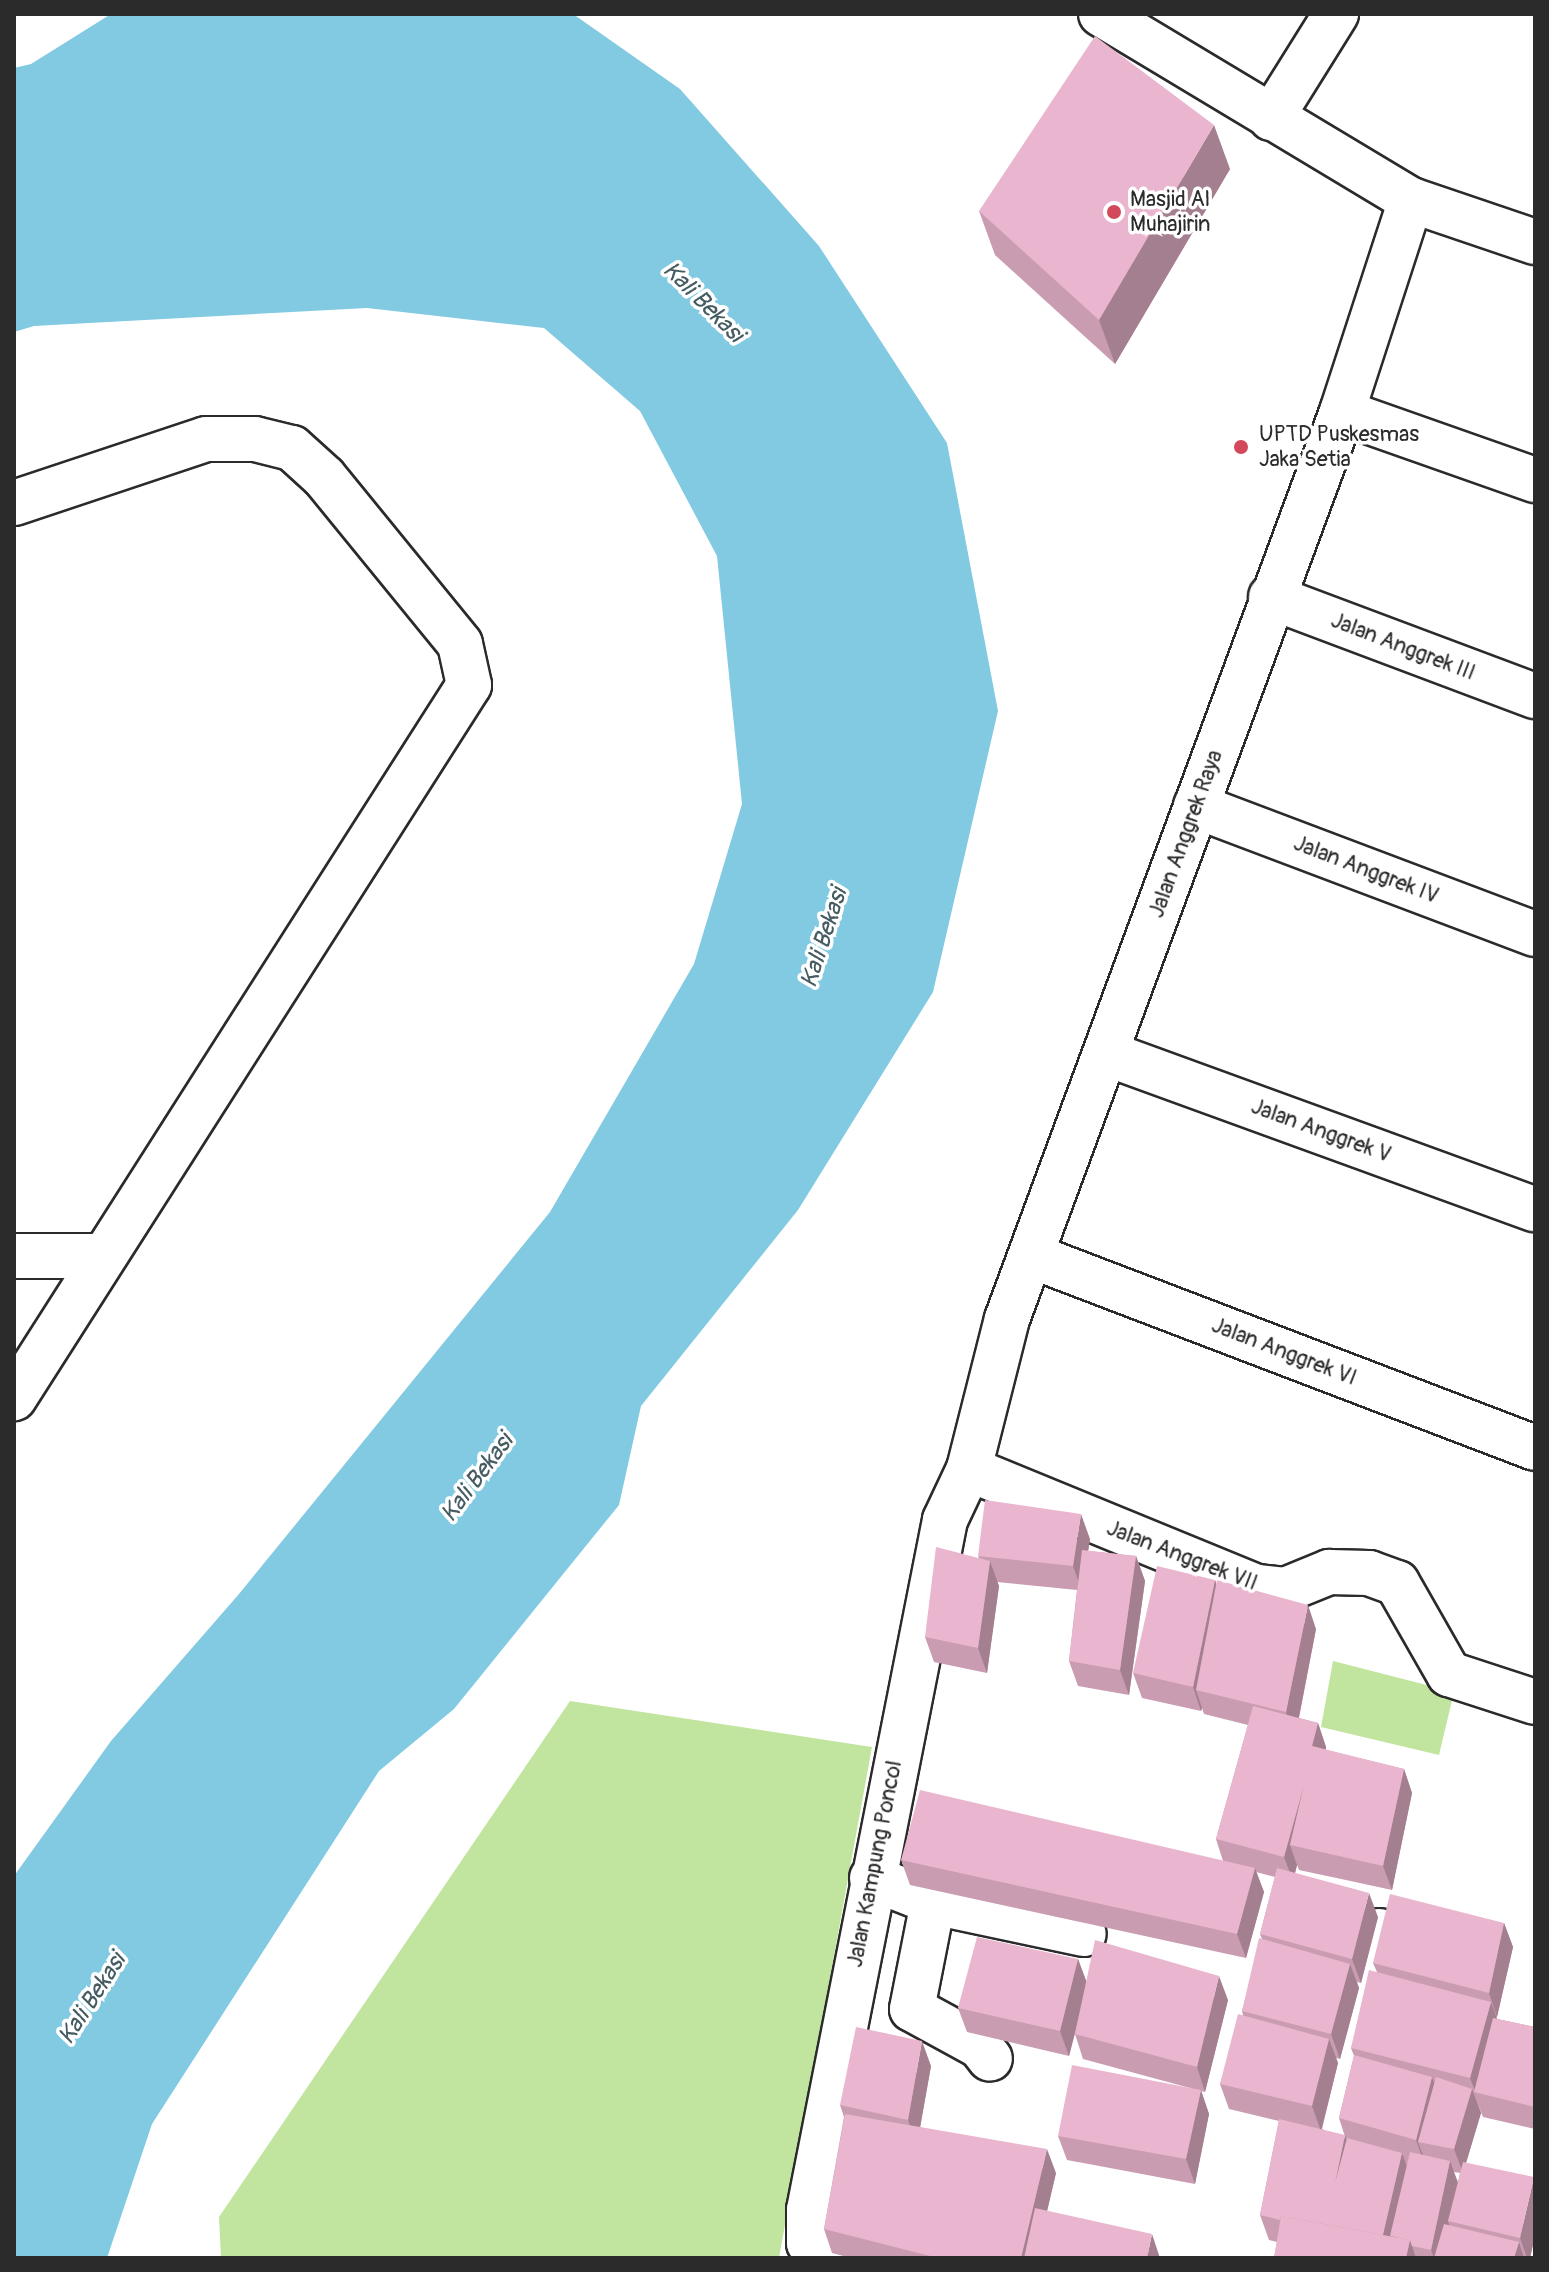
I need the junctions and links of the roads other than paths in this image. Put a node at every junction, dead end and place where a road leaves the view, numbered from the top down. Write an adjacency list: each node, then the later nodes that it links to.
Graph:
1 (1101, 14): 3 (street)
2 (1336, 14): 3 (street)
3 (1271, 118): 4 (street)
4 (1411, 200): 5 (street); 6 (street, Jalan Anggrek Raya)
5 (1535, 242)
6 (1342, 412): 7 (street); 9 (street, Jalan Anggrek Raya)
7 (1535, 480)
8 (14, 503): 16 (street)
9 (1271, 597): 10 (street, Jalan Anggrek III); 11 (street, Jalan Anggrek Raya)
10 (1535, 696)
11 (1196, 806): 12 (street, Jalan Anggrek IV); 13 (street, Jalan Anggrek Raya)
12 (1535, 934)
13 (1108, 1054): 14 (street, Jalan Anggrek V); 17 (street, Jalan Anggrek Raya)
14 (1535, 1209)
15 (14, 1256): 16 (street)
16 (101, 1256): 18 (street)
17 (1032, 1256): 19 (street, Jalan Anggrek VI); 20 (street, Jalan Anggrek Raya)
18 (14, 1398)
19 (1535, 1448)
20 (969, 1469): 21 (street, Jalan Anggrek VII); 22 (street, Jalan Kampung Poncol)
21 (1535, 1702)
22 (872, 1878): 23 (street); 26 (street, Jalan Kampung Poncol)
23 (933, 1902): 25 (street); 27 (street)
24 (1379, 1931): 29 (street)
25 (1084, 1934)
26 (848, 2006): 27 (street); 30 (street, Jalan Kampung Poncol)
27 (912, 2009): 28 (street)
28 (990, 2059)
29 (1424, 2172)
30 (824, 2258)

